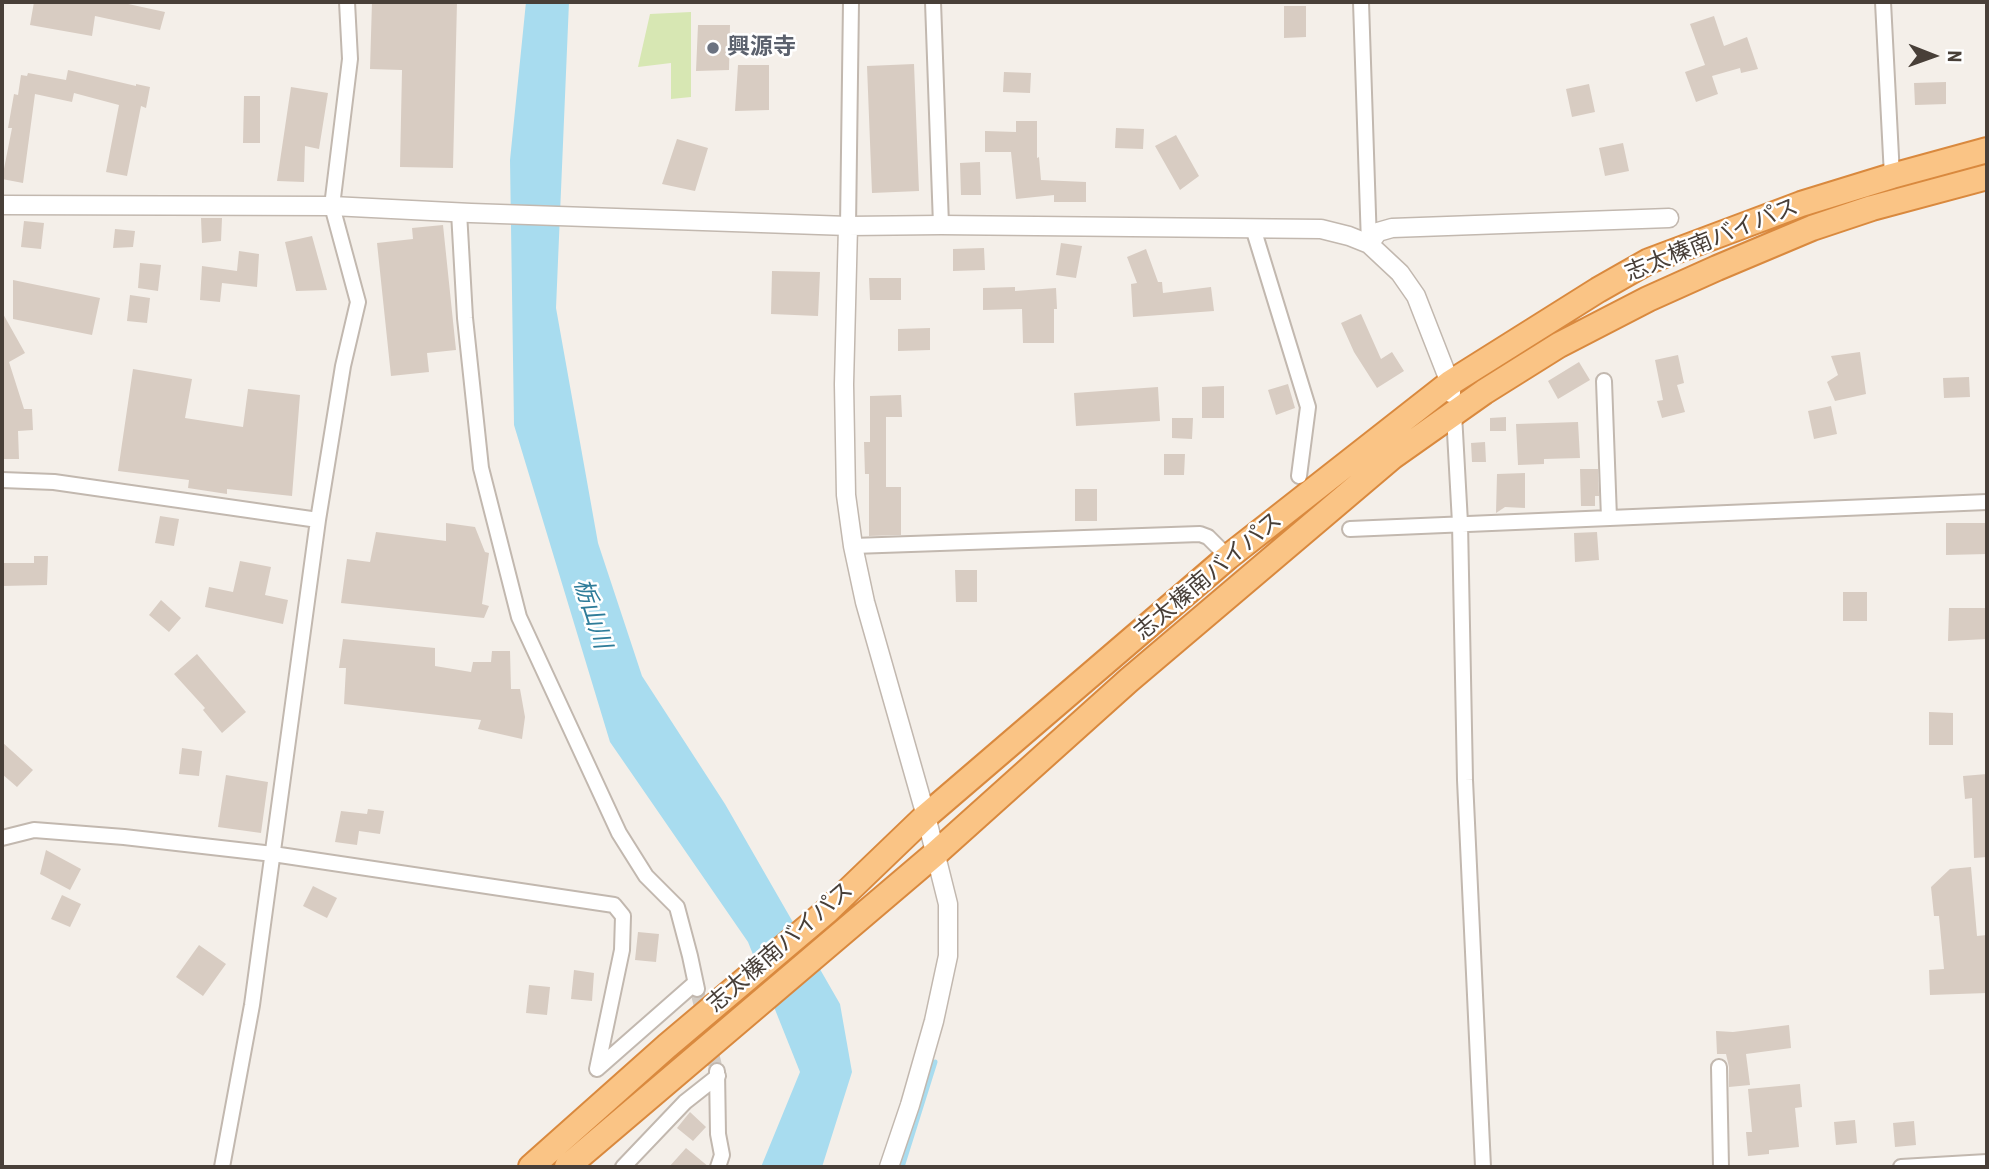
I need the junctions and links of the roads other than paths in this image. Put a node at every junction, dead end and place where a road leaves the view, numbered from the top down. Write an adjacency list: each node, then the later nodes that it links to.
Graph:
1 (347, 2): 10 (street)
2 (850, 2): 14 (street)
3 (933, 2): 13 (street)
4 (1361, 2): 16 (street)
5 (1883, 2): 7 (street)
6 (1987, 150): 7 (highway, 志太榛南バイパス)
7 (1892, 176): 18 (highway, 志太榛南バイパス)
8 (1987, 177): 19 (highway, 志太榛南バイパス)
9 (2, 205): 10 (street)
10 (332, 206): 11 (street); 24 (street)
11 (465, 212): 14 (street); 31 (street)
12 (1670, 218): 16 (street)
13 (941, 225): 14 (street); 15 (street)
14 (848, 226): 27 (street)
15 (1253, 228): 16 (street); 20 (street)
16 (1369, 244): 18 (street)
17 (1604, 381): 23 (street)
18 (1450, 383): 19 (street); 28 (highway, 志太榛南バイパス)
19 (1454, 414): 25 (street); 32 (highway, 志太榛南バイパス)
20 (1298, 476)
21 (2, 480): 24 (street)
22 (1987, 502): 23 (street)
23 (1609, 518): 25 (street)
24 (318, 520): 31 (street)
25 (1460, 523): 26 (street); 41 (street)
26 (1350, 529)
27 (852, 546): 28 (street); 29 (street)
28 (1228, 557): 29 (highway, 志太榛南バイパス)
29 (926, 816): 32 (street); 36 (highway, 志太榛南バイパス)
30 (2, 838): 31 (street)
31 (273, 854): 35 (street)
32 (935, 854): 37 (highway, 志太榛南バイパス); 40 (street)
33 (1718, 1067): 42 (street)
34 (1987, 1163): 43 (street)
35 (222, 1167)
36 (531, 1167)
37 (567, 1167)
38 (623, 1167): 39 (street)
39 (718, 1167)
40 (889, 1167)
41 (1483, 1167)
42 (1721, 1167)
43 (1901, 1167)

